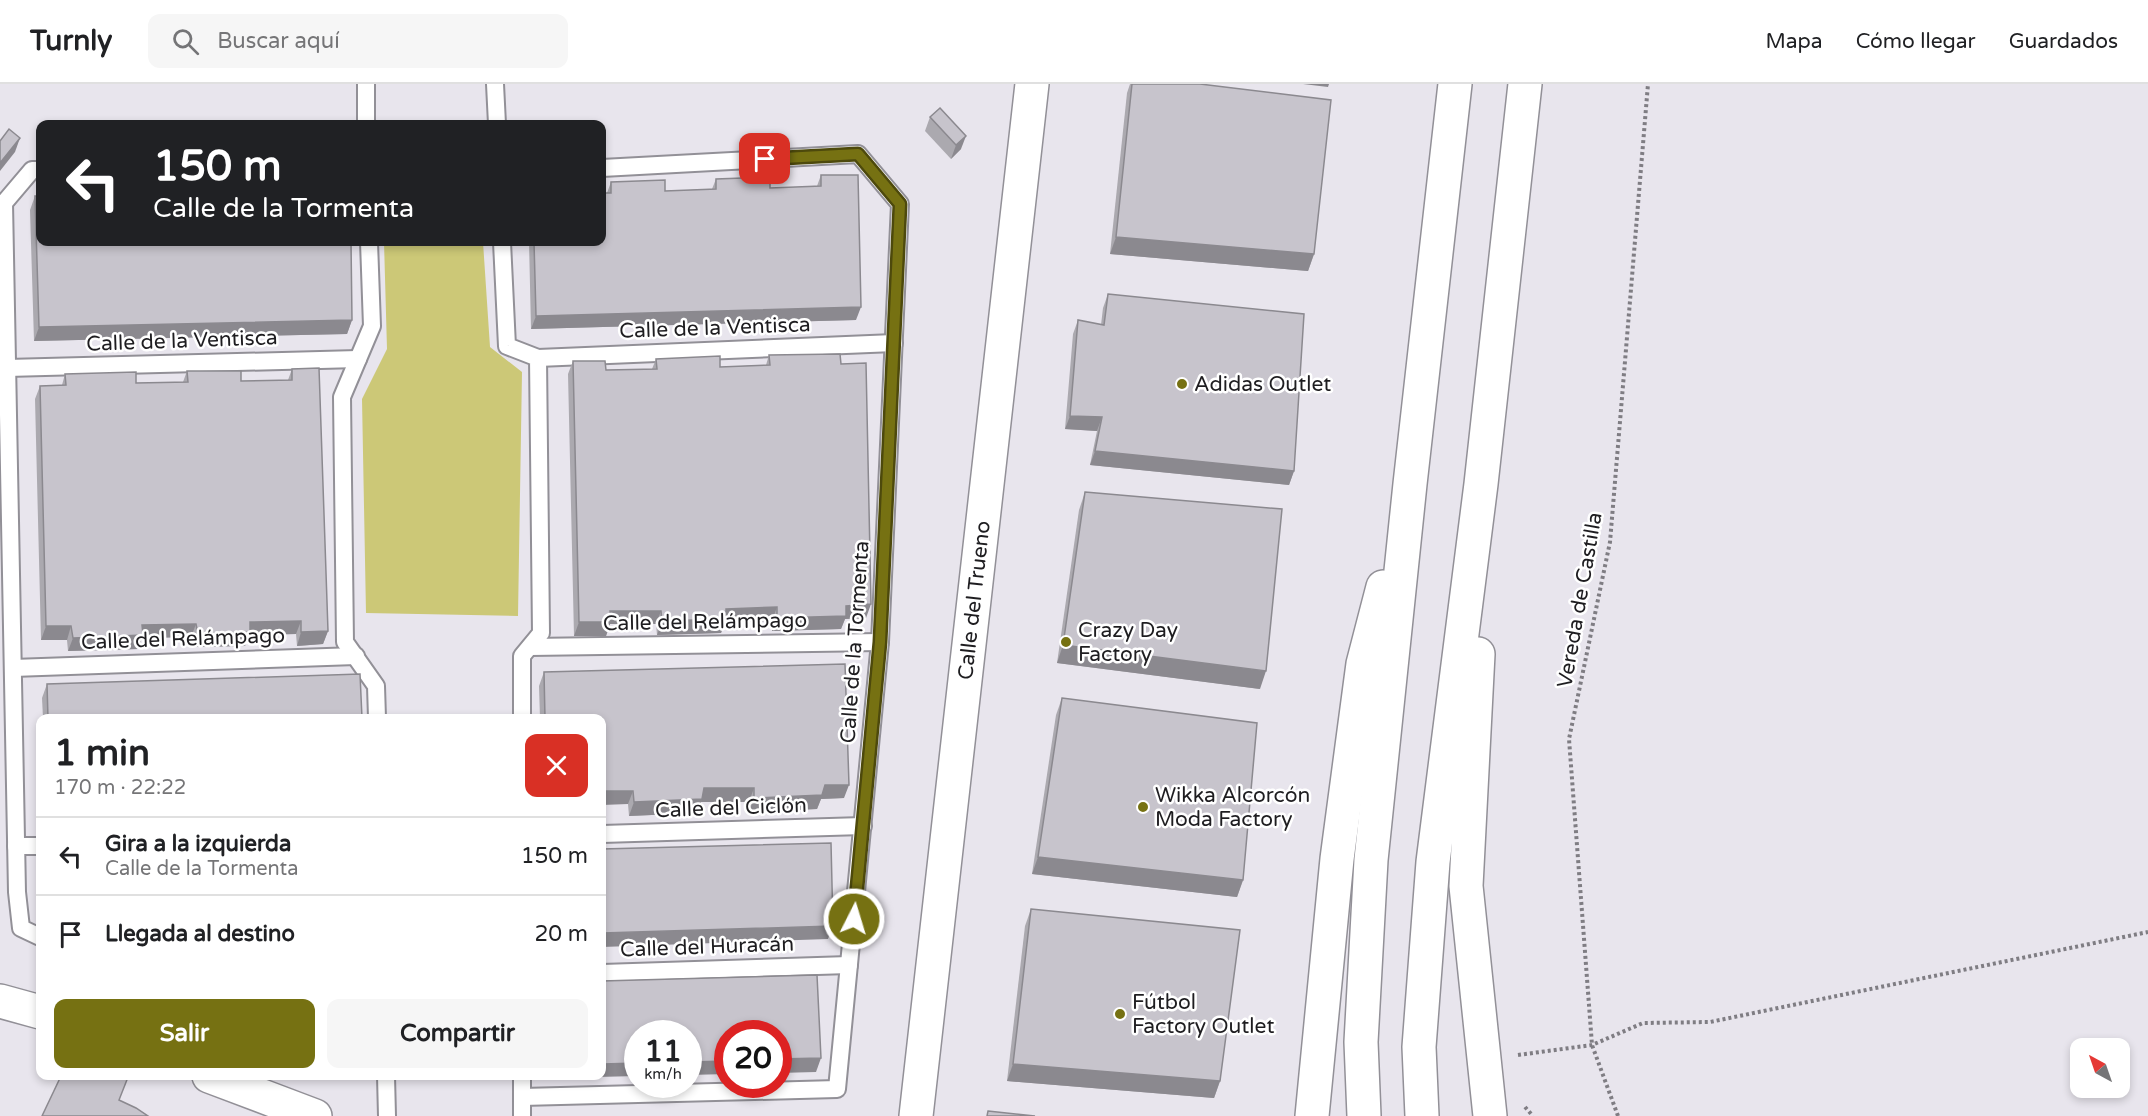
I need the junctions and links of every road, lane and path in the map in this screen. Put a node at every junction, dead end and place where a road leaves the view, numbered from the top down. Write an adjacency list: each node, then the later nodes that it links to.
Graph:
1 (366, 84): 7 (lane)
2 (495, 84): 8 (lane)
3 (1032, 84): 44 (main road, Calle del Trueno)
4 (1455, 84): 17 (main road)
5 (1525, 84): 18 (main road)
6 (1648, 84): 35 (path, Vereda de Castilla)
7 (366, 120)
8 (497, 120)
9 (606, 168): 13 (lane, Calle de la Tormenta)
10 (36, 170): 16 (lane)
11 (369, 246): 14 (lane)
12 (502, 246): 15 (lane)
13 (894, 344): 15 (lane, Calle de la Ventisca); 19 (lane, Calle de la Tormenta)
14 (358, 358): 16 (lane, Calle de la Ventisca); 21 (lane)
15 (538, 358): 20 (lane)
16 (7, 368): 22 (lane)
17 (1410, 484): 45 (main road); 46 (main road)
18 (1481, 484): 36 (main road); 47 (main road)
19 (880, 642): 20 (lane, Calle del Relámpago); 25 (lane, Calle de la Tormenta)
20 (530, 647): 24 (lane)
21 (356, 656): 22 (lane, Calle del Relámpago); 23 (lane)
22 (13, 668): 27 (lane)
23 (376, 714)
24 (522, 714)
25 (863, 826): 26 (lane, Calle del Ciclón); 31 (lane, Calle de la Tormenta)
26 (606, 834)
27 (16, 846): 28 (lane); 30 (lane)
28 (36, 846)
29 (2148, 932): 35 (path)
30 (36, 935)
31 (849, 965): 32 (lane, Calle del Huracán); 40 (lane, Calle de la Tormenta)
32 (606, 973)
33 (0, 1001): 34 (main road)
34 (36, 1011)
35 (1592, 1045): 36 (path); 49 (path, Vereda de Castilla)
36 (1483, 1061): 48 (main road)
37 (219, 1080): 41 (main road)
38 (386, 1080): 42 (lane)
39 (522, 1080): 40 (lane)
40 (522, 1097): 43 (lane)
41 (315, 1116)
42 (387, 1116)
43 (522, 1116)
44 (916, 1116)
45 (1311, 1116)
46 (1364, 1116)
47 (1422, 1116)
48 (1490, 1116)
49 (1618, 1116)

